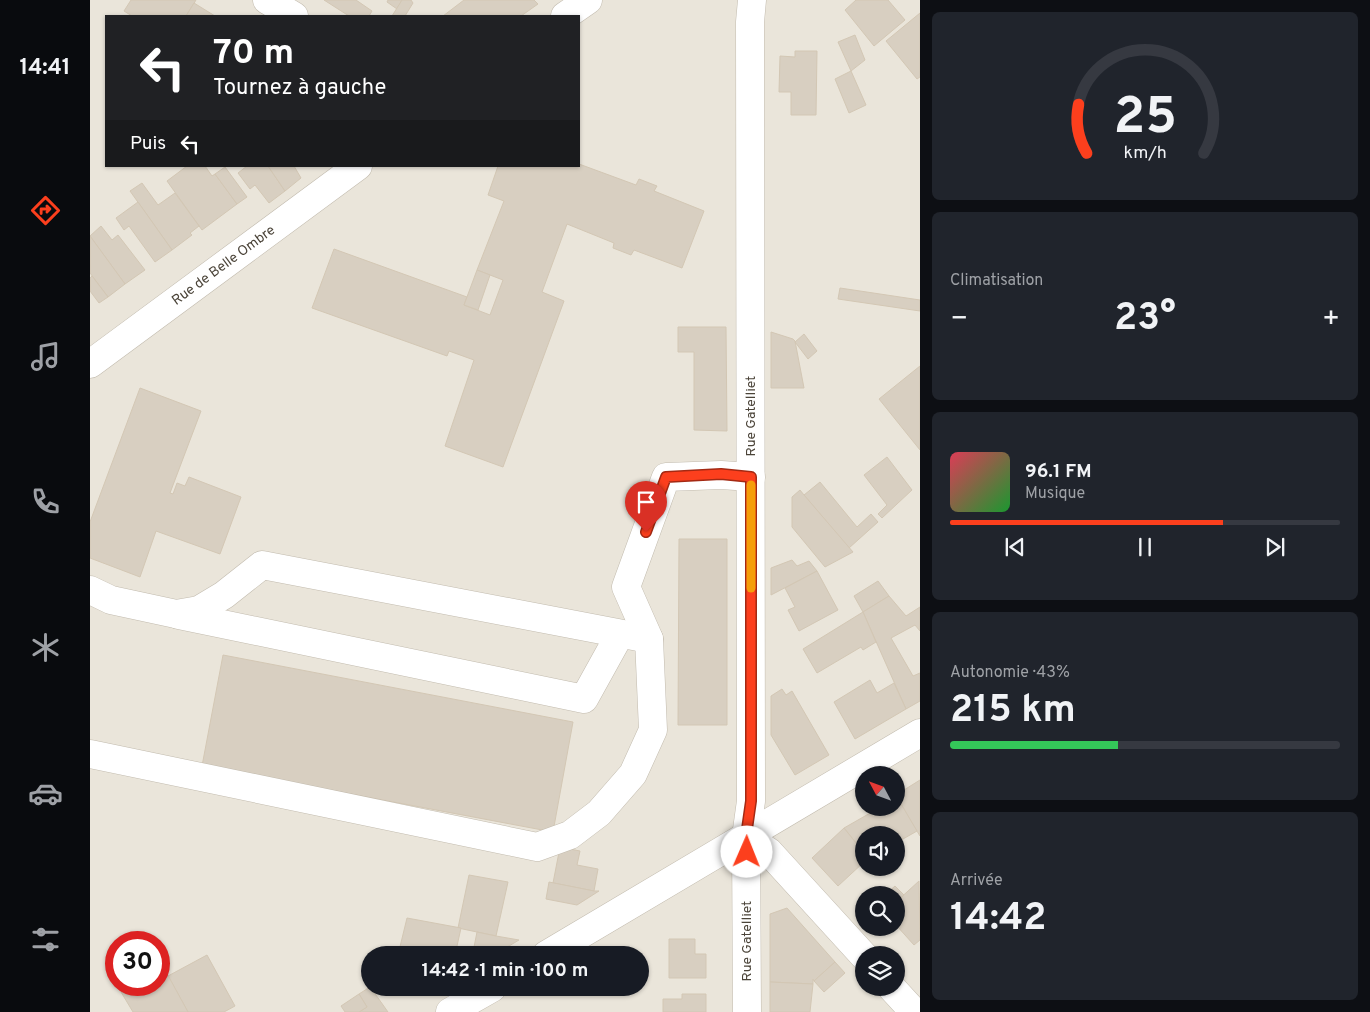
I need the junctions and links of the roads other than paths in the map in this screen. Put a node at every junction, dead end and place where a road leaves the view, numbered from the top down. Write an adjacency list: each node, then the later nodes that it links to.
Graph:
1 (267, 0): 4 (street)
2 (588, 0): 5 (street)
3 (752, 0): 8 (street, Rue Gatelliet)
4 (292, 15)
5 (566, 15)
6 (357, 167): 7 (street, Rue de Belle Ombre)
7 (90, 364)
8 (751, 477): 12 (street); 15 (street, Rue Gatelliet)
9 (90, 590): 10 (street)
10 (176, 614): 11 (street); 11 (street)
11 (620, 634): 12 (street)
12 (649, 639): 14 (street)
13 (920, 733): 15 (street)
14 (90, 754)
15 (746, 836): 16 (street); 17 (street); 21 (street, Rue Gatelliet)
16 (561, 946)
17 (855, 946)
18 (478, 996): 20 (street)
19 (899, 996): 22 (street)
20 (450, 1012)
21 (747, 1012)
22 (914, 1012)

